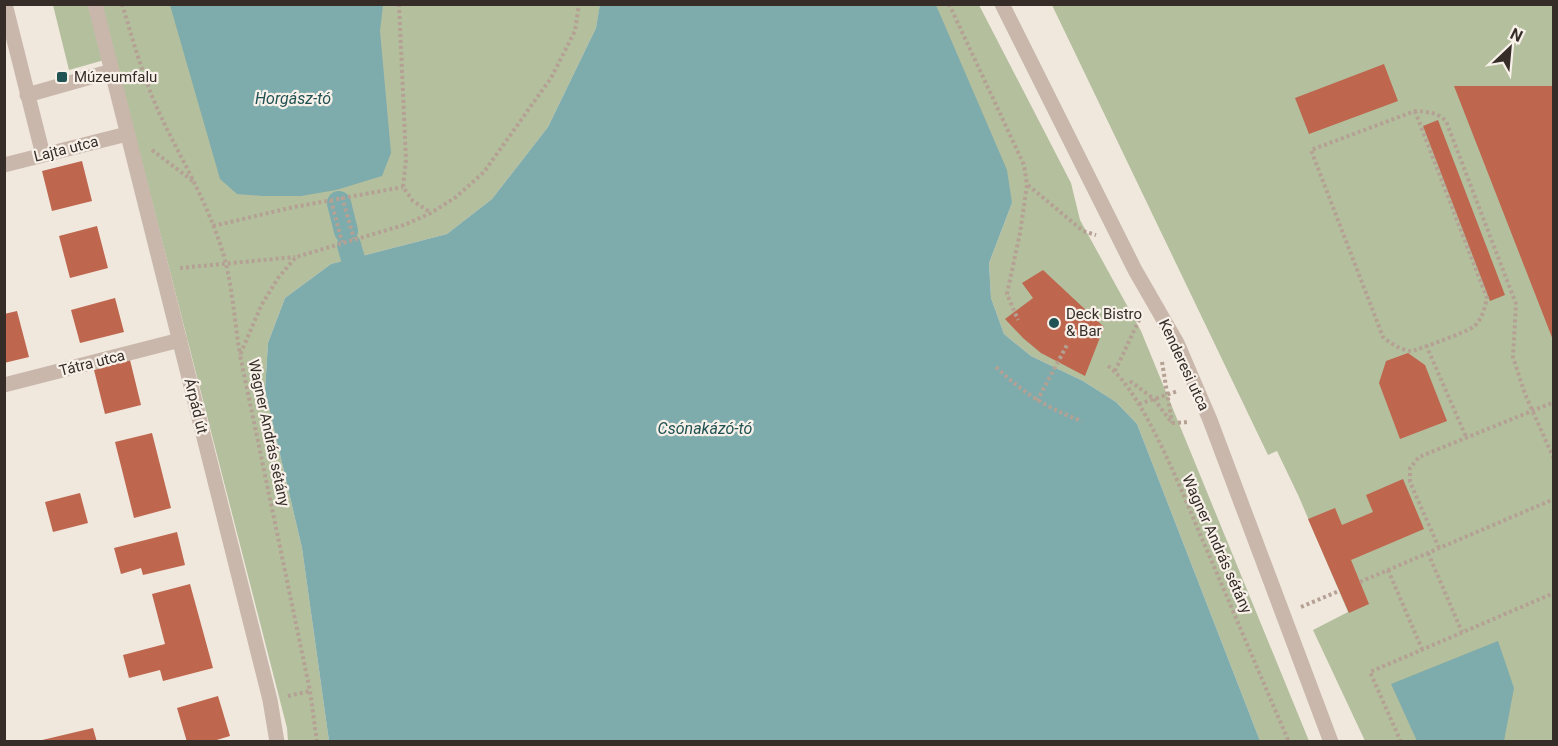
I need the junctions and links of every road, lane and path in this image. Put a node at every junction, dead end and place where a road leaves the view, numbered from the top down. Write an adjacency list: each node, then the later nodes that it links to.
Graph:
1 (5, 4): 9 (street)
2 (95, 4): 8 (street, Árpád út)
3 (122, 4): 14 (path)
4 (399, 4): 16 (path)
5 (579, 4): 19 (path)
6 (949, 4): 15 (path)
7 (1002, 4): 58 (street, Kenderesi utca)
8 (112, 71): 9 (street); 11 (street, Árpád út)
9 (27, 95): 12 (street)
10 (1415, 111): 31 (path); 31 (path); 45 (path)
11 (127, 134): 12 (street, Lajta utca); 14 (path); 26 (street, Árpád út)
12 (43, 155): 13 (street, Lajta utca)
13 (4, 165)
14 (196, 184): 21 (path)
15 (1027, 185): 20 (path); 27 (path)
16 (403, 187): 17 (path); 19 (path)
17 (342, 197): 18 (path); 22 (path)
18 (331, 200): 21 (path); 23 (path)
19 (431, 213): 22 (path)
20 (1075, 224)
21 (213, 226): 25 (path)
22 (354, 239): 23 (path)
23 (342, 242): 24 (path)
24 (296, 257): 25 (path); 33 (path, Wagner András sétány)
25 (226, 264): 26 (path); 33 (path)
26 (162, 270): 29 (street, Árpád út)
27 (1018, 320)
28 (1136, 328): 36 (path)
29 (180, 340): 37 (street, Tátra utca); 61 (street, Árpád út)
30 (1067, 345): 42 (path)
31 (1426, 345): 49 (path)
32 (1161, 354): 40 (path)
33 (240, 356): 62 (path, Wagner András sétány)
34 (1108, 366): 36 (path, Wagner András sétány)
35 (996, 367): 42 (path)
36 (1115, 371): 39 (path, Wagner András sétány)
37 (4, 385)
38 (1178, 391): 40 (path)
39 (1132, 394): 41 (path); 44 (path, Wagner András sétány)
40 (1167, 395): 41 (path); 48 (path)
41 (1154, 399): 44 (path); 48 (path)
42 (1036, 401): 47 (path)
43 (1554, 402): 45 (path)
44 (1139, 404): 63 (path, Wagner András sétány)
45 (1533, 411): 49 (path); 50 (path)
46 (1193, 421): 48 (path)
47 (1082, 422)
48 (1172, 423)
49 (1467, 439): 52 (path)
50 (1554, 459)
51 (1554, 500): 52 (path)
52 (1439, 548): 53 (path)
53 (1428, 553): 54 (path); 59 (path)
54 (1388, 570): 55 (path); 60 (path)
55 (1360, 582)
56 (1339, 591): 58 (path)
57 (1554, 593): 59 (path)
58 (1284, 614): 64 (street, Kenderesi utca)
59 (1462, 632): 60 (path)
60 (1422, 649): 65 (path)
61 (277, 741)
62 (317, 741)
63 (1289, 741)
64 (1331, 741)
65 (1401, 741)

